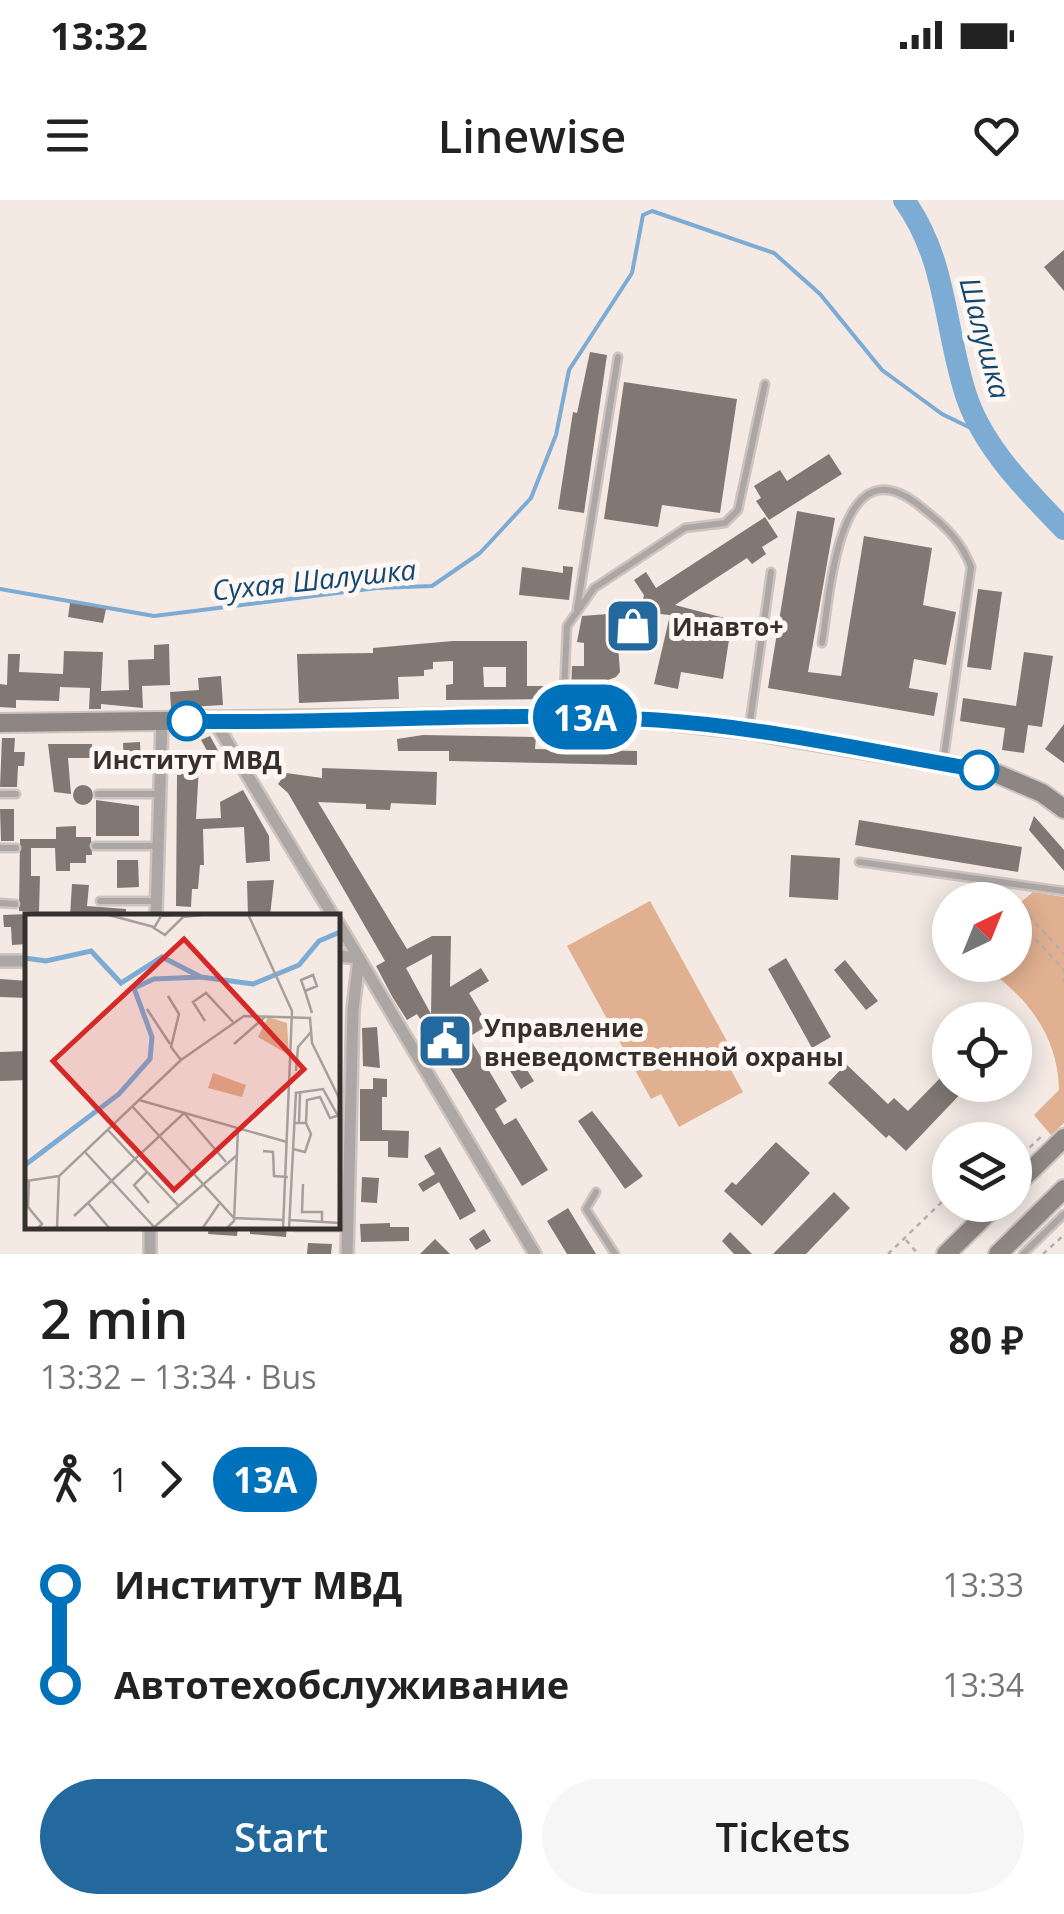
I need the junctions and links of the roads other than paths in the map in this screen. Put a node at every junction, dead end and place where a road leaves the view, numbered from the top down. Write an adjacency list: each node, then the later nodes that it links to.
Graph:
1 (618, 357): 4 (lane)
2 (766, 384): 4 (lane)
3 (771, 572): 10 (lane)
4 (577, 610): 6 (lane)
5 (822, 643): 11 (lane)
6 (563, 716): 8 (main road); 10 (main road)
7 (162, 721): 8 (main road); 9 (main road); 15 (street)
8 (215, 722): 28 (street)
9 (0, 723)
10 (749, 730): 11 (main road)
11 (942, 764): 16 (main road)
12 (0, 794): 13 (lane)
13 (16, 794)
14 (98, 794): 15 (lane)
15 (160, 794): 18 (street)
16 (1064, 809)
17 (95, 846): 18 (lane)
18 (158, 846): 23 (street)
19 (0, 848): 20 (lane)
20 (16, 848)
21 (859, 862): 22 (lane)
22 (1064, 890)
23 (156, 900): 24 (lane); 27 (street)
24 (100, 901)
25 (0, 903): 26 (lane)
26 (15, 904)
27 (156, 914)
28 (332, 914)
29 (340, 926): 31 (street)
30 (340, 956): 31 (street)
31 (359, 958): 35 (street); 46 (street)
32 (25, 961): 33 (street)
33 (0, 962)
34 (340, 1068): 35 (lane)
35 (352, 1068): 36 (street)
36 (344, 1123): 39 (street)
37 (1060, 1138): 38 (main road)
38 (1032, 1168)
39 (343, 1171): 45 (street)
40 (1064, 1189): 50 (main road)
41 (596, 1192): 48 (lane)
42 (1064, 1214): 51 (lane)
43 (979, 1222): 49 (main road)
44 (340, 1227): 45 (lane)
45 (348, 1227): 47 (street)
46 (530, 1252)
47 (347, 1254)
48 (614, 1254)
49 (946, 1254)
50 (998, 1254)
51 (1024, 1254)

